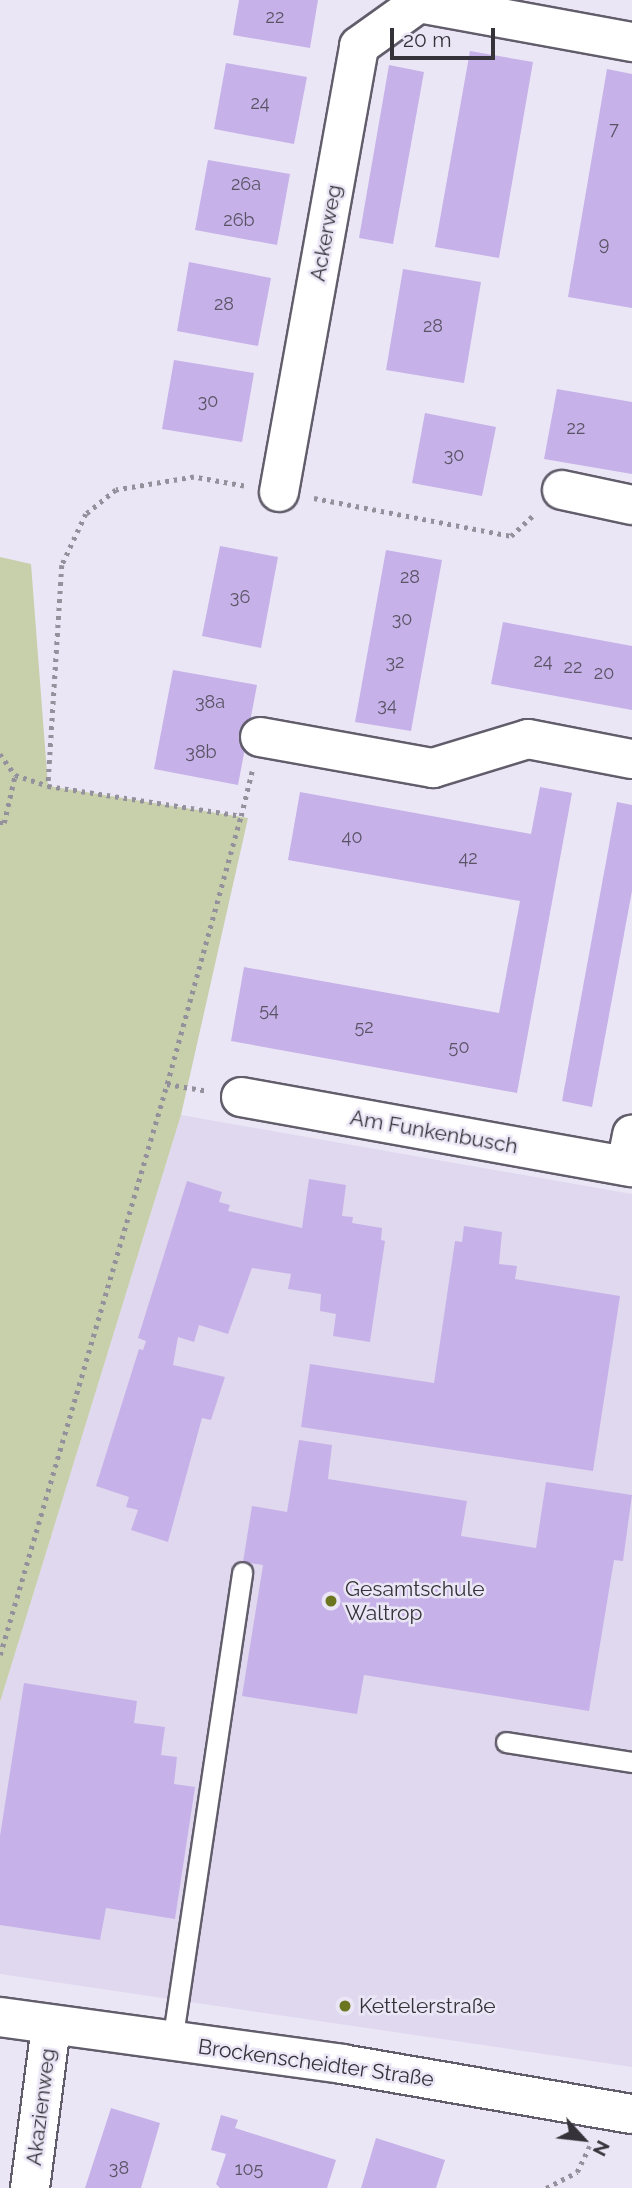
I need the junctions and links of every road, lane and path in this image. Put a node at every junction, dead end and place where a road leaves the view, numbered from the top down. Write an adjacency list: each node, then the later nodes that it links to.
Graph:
1 (419, 2): 2 (street, Ackerweg); 4 (street, Ackerweg)
2 (632, 42)
3 (562, 490): 4 (path); 5 (street)
4 (279, 492): 10 (path)
5 (632, 505)
6 (260, 737): 8 (street); 11 (path)
7 (0, 754): 9 (path)
8 (632, 758)
9 (15, 775): 10 (path); 12 (path)
10 (48, 786): 11 (path)
11 (241, 816): 16 (path)
12 (0, 823)
13 (241, 1097): 14 (street, Am Funkenbusch)
14 (630, 1156)
15 (242, 1572): 21 (lane)
16 (0, 1655)
17 (506, 1742): 18 (lane)
18 (632, 1762)
19 (0, 2017): 20 (street, Brockenscheidter Straße)
20 (51, 2026): 21 (street, Brockenscheidter Straße); 23 (street, Akazienweg)
21 (172, 2042): 22 (street, Brockenscheidter Straße)
22 (619, 2112): 24 (path)
23 (30, 2188)
24 (546, 2188)

